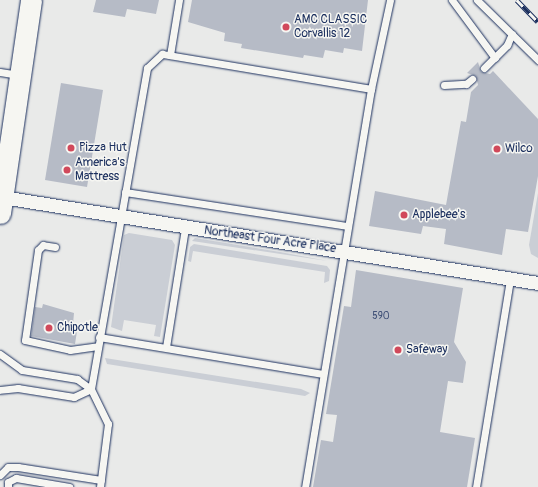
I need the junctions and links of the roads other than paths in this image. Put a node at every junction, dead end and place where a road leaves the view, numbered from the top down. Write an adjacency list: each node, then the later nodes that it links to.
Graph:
1 (31, 0): 11 (main road)
2 (179, 0): 7 (lane)
3 (390, 0): 14 (lane)
4 (452, 0): 8 (lane)
5 (477, 0): 6 (lane)
6 (512, 34): 8 (lane); 9 (lane)
7 (170, 55): 14 (lane); 15 (lane)
8 (495, 58): 10 (lane)
9 (538, 60)
10 (484, 68)
11 (10, 74): 16 (main road)
12 (472, 79): 13 (lane)
13 (444, 85)
14 (371, 89): 18 (lane)
15 (125, 192): 17 (lane); 18 (lane)
16 (2, 193): 17 (street, Northeast Four Acre Place)
17 (118, 217): 19 (street, Northeast Four Acre Place); 24 (lane)
18 (346, 226): 21 (lane)
19 (185, 228): 21 (street, Northeast Four Acre Place); 26 (lane)
20 (56, 247): 25 (lane)
21 (343, 251): 22 (street, Northeast Four Acre Place); 28 (lane)
22 (510, 279): 23 (street, Northeast Four Acre Place); 36 (lane)
23 (538, 283)
24 (100, 337): 25 (lane); 26 (lane)
25 (98, 346): 29 (lane)
26 (166, 348): 28 (lane)
27 (0, 354): 29 (lane)
28 (322, 374): 35 (lane)
29 (91, 389): 30 (lane); 32 (lane)
30 (0, 390)
31 (0, 475): 32 (lane)
32 (100, 484)
33 (8, 487): 34 (lane)
34 (69, 487)
35 (305, 487)
36 (476, 487)

